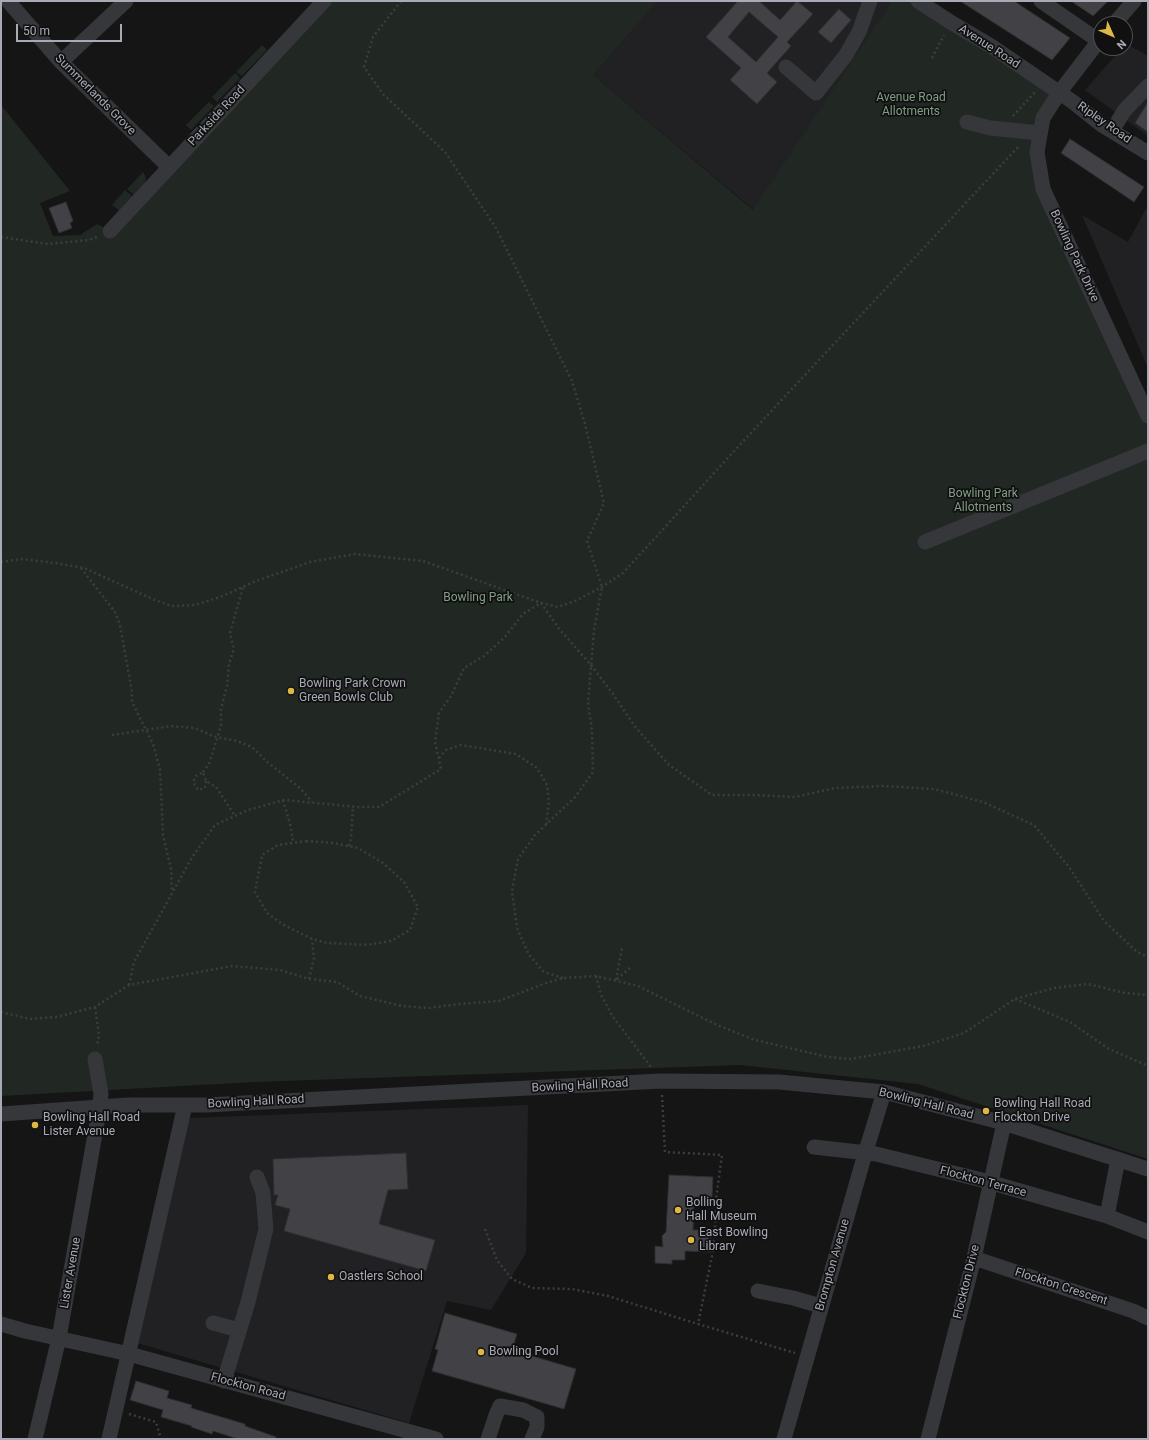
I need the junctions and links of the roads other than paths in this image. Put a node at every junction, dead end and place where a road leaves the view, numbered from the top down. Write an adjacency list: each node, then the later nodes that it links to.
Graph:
1 (8, 1): 11 (street, Summerlands Grove)
2 (126, 1): 11 (street)
3 (324, 1): 19 (street, Parkside Road)
4 (870, 1): 12 (street)
5 (918, 1): 14 (street, Avenue Road)
6 (1041, 1): 9 (street)
7 (1134, 1): 8 (street)
8 (1121, 16)
9 (1093, 35)
10 (1093, 49): 14 (street, Bowling Park Drive)
11 (61, 62): 19 (street, Summerlands Grove)
12 (786, 67)
13 (1148, 86): 16 (street)
14 (1059, 93): 16 (street, Ripley Road); 17 (street, Bowling Park Drive)
15 (967, 122): 17 (street)
16 (1112, 131): 18 (street, Ripley Road)
17 (1034, 132): 21 (street, Bowling Park Drive)
18 (1148, 153)
19 (169, 167): 20 (street, Parkside Road)
20 (110, 231)
21 (1148, 416)
22 (1148, 451): 23 (street)
23 (924, 542)
24 (95, 1059): 27 (street, Lister Avenue)
25 (884, 1092): 26 (street, Bowling Hall Road); 29 (street, Bowling Hall Road); 31 (street, Brompton Avenue)
26 (185, 1105): 27 (street, Bowling Hall Road); 46 (street)
27 (100, 1106): 28 (street, Bowling Hall Road); 45 (street, Lister Avenue)
28 (1, 1114)
29 (1004, 1123): 32 (street, Bowling Hall Road); 35 (street, Flockton Drive)
30 (814, 1147): 31 (street, Flockton Terrace)
31 (866, 1152): 35 (street, Flockton Terrace); 40 (street, Brompton Avenue)
32 (1118, 1159): 33 (street, Bowling Hall Road); 36 (street)
33 (1148, 1169)
34 (257, 1177): 44 (street)
35 (991, 1184): 36 (street, Flockton Terrace); 38 (street, Flockton Drive)
36 (1107, 1216): 37 (street, Flockton Terrace)
37 (1148, 1232)
38 (974, 1258): 41 (street, Flockton Crescent); 54 (street, Flockton Drive)
39 (758, 1292): 40 (street)
40 (821, 1306): 53 (street, Brompton Avenue)
41 (1148, 1318)
42 (213, 1323): 44 (street)
43 (1, 1324): 45 (street, Flockton Road)
44 (239, 1330): 47 (street)
45 (59, 1338): 46 (street, Flockton Road); 48 (street, Lister Avenue)
46 (129, 1354): 47 (street, Flockton Road); 49 (street)
47 (224, 1381): 50 (street, Flockton Road)
48 (35, 1439)
49 (109, 1439)
50 (436, 1439)
51 (488, 1439): 52 (street)
52 (532, 1439)
53 (784, 1439)
54 (928, 1439)

